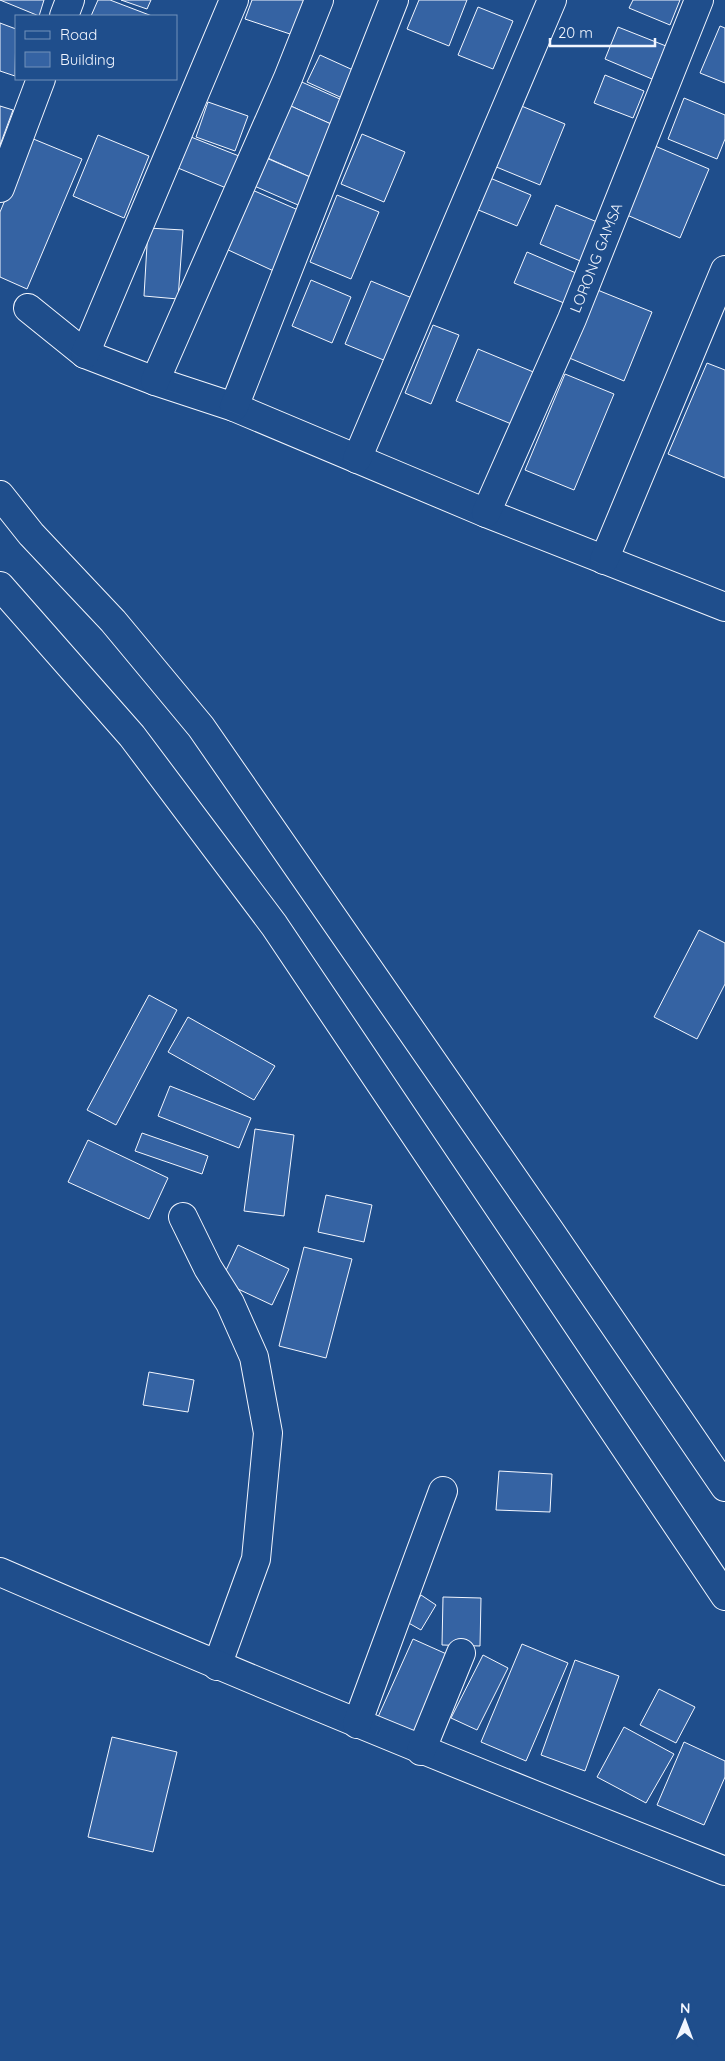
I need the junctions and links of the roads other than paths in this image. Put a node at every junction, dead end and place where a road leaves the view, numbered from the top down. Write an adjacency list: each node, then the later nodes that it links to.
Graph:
1 (70, 0): 7 (main road)
2 (234, 0): 12 (main road)
3 (319, 0): 13 (main road)
4 (394, 0): 14 (main road)
5 (552, 0): 15 (main road)
6 (699, 0): 17 (main road, LORONG GAMSA)
7 (64, 15)
8 (41, 80): 9 (main road)
9 (0, 188)
10 (725, 270): 18 (main road)
11 (28, 308): 12 (main road)
12 (85, 354): 13 (main road)
13 (155, 381): 14 (main road)
14 (234, 407): 15 (main road)
15 (357, 458): 17 (main road)
16 (0, 494): 22 (main road)
17 (486, 513): 18 (main road)
18 (604, 560): 20 (main road)
19 (2, 590): 25 (main road)
20 (725, 607)
21 (183, 1217): 27 (main road)
22 (725, 1487)
23 (443, 1492): 28 (main road)
24 (0, 1572): 27 (main road)
25 (725, 1596)
26 (461, 1653): 29 (main road)
27 (217, 1666): 28 (main road)
28 (357, 1724): 29 (main road)
29 (421, 1751): 30 (main road)
30 (725, 1871)

